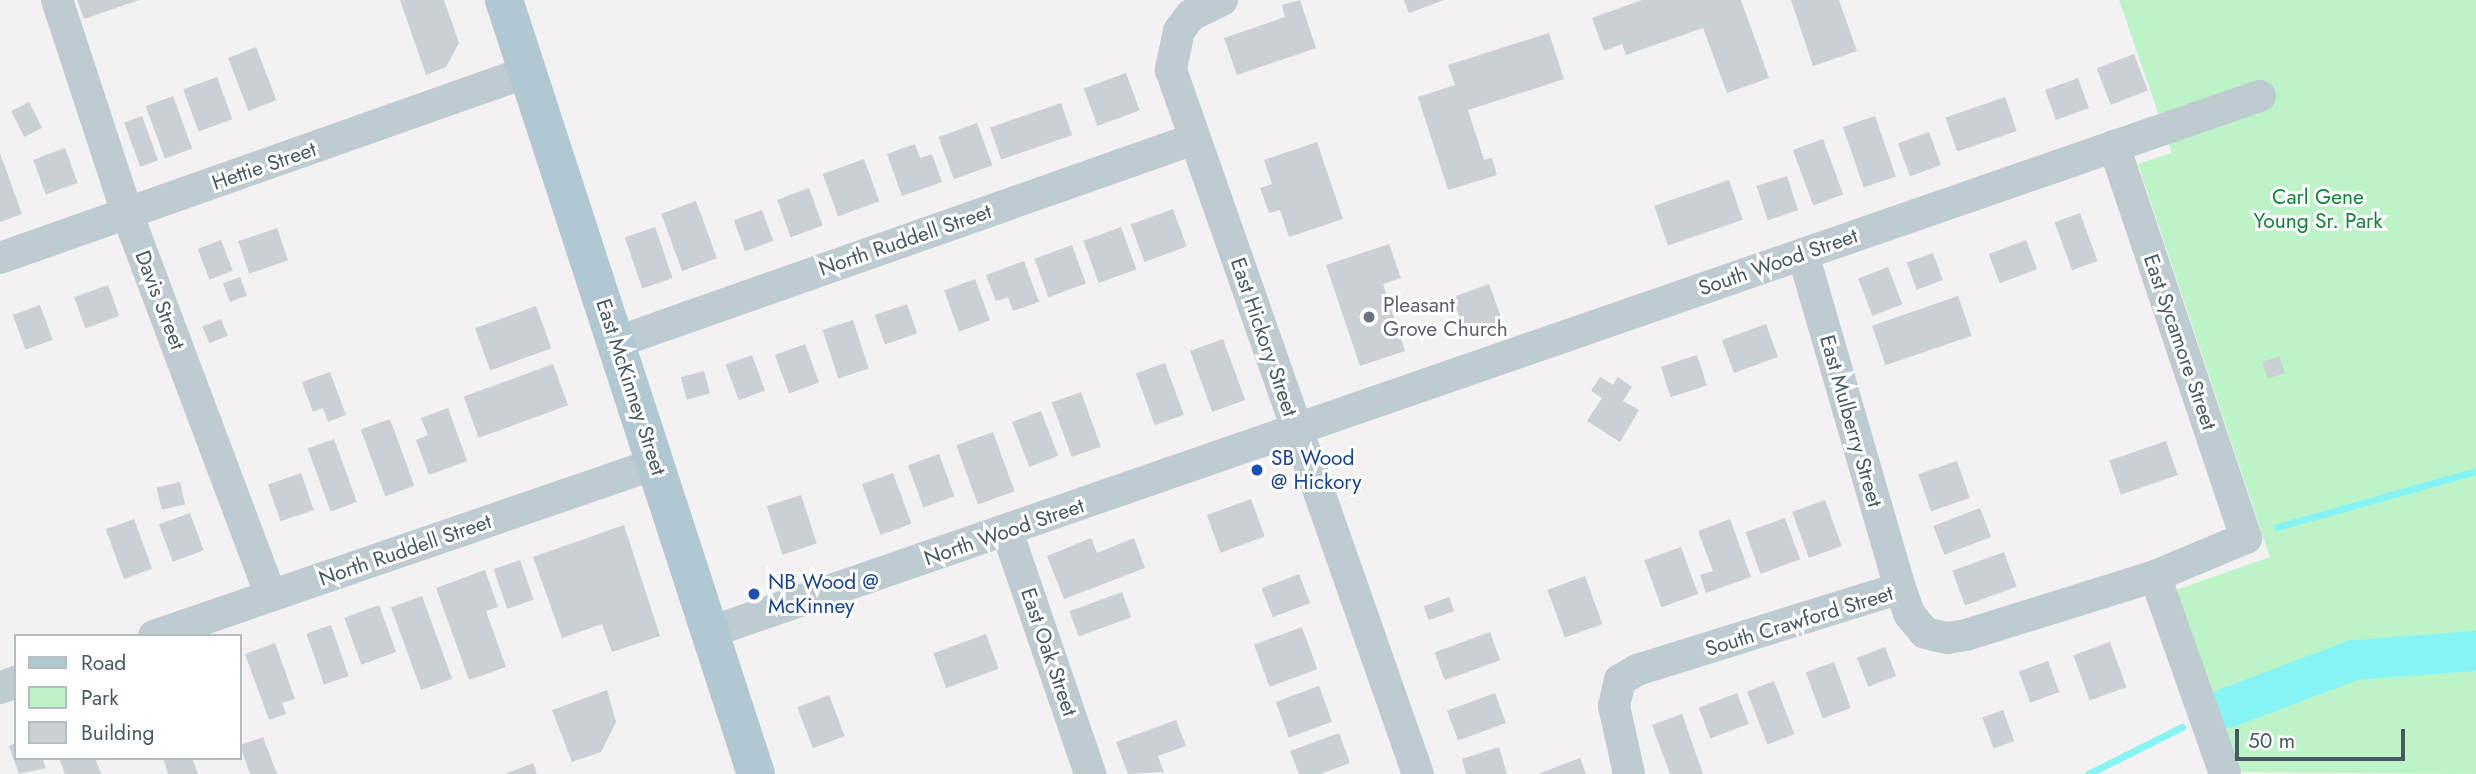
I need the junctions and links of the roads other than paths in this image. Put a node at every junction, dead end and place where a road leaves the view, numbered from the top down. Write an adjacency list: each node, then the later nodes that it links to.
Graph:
1 (57, 0): 8 (street, Davis Street)
2 (504, 0): 4 (main road, East McKinney Street)
3 (1222, 0): 6 (street, East Hickory Street)
4 (527, 72): 8 (street, Hettie Street); 11 (main road, East McKinney Street)
5 (2260, 96): 7 (street, South Wood Street)
6 (1194, 139): 11 (street, North Ruddell Street); 12 (street, East Hickory Street)
7 (2114, 146): 9 (street, South Wood Street); 15 (street, East Sycamore Street)
8 (127, 212): 10 (street, Hettie Street); 18 (street, Davis Street)
9 (1803, 254): 12 (street, South Wood Street); 17 (street, East Mulberry Street)
10 (0, 258)
11 (617, 342): 13 (main road, East McKinney Street)
12 (1296, 429): 14 (street, North Wood Street); 23 (street, East Hickory Street)
13 (655, 464): 18 (street, North Ruddell Street); 19 (main road, East McKinney Street)
14 (1007, 531): 19 (street, North Wood Street); 22 (street, East Oak Street)
15 (2246, 538): 16 (street, South Crawford Street)
16 (2155, 576): 17 (street, South Crawford Street); 25 (street)
17 (1900, 588): 24 (street, South Crawford Street)
18 (271, 596): 20 (street, North Ruddell Street)
19 (710, 632): 21 (main road, East McKinney Street)
20 (160, 634)
21 (756, 774)
22 (1090, 774)
23 (1418, 774)
24 (1629, 774)
25 (2225, 774)

